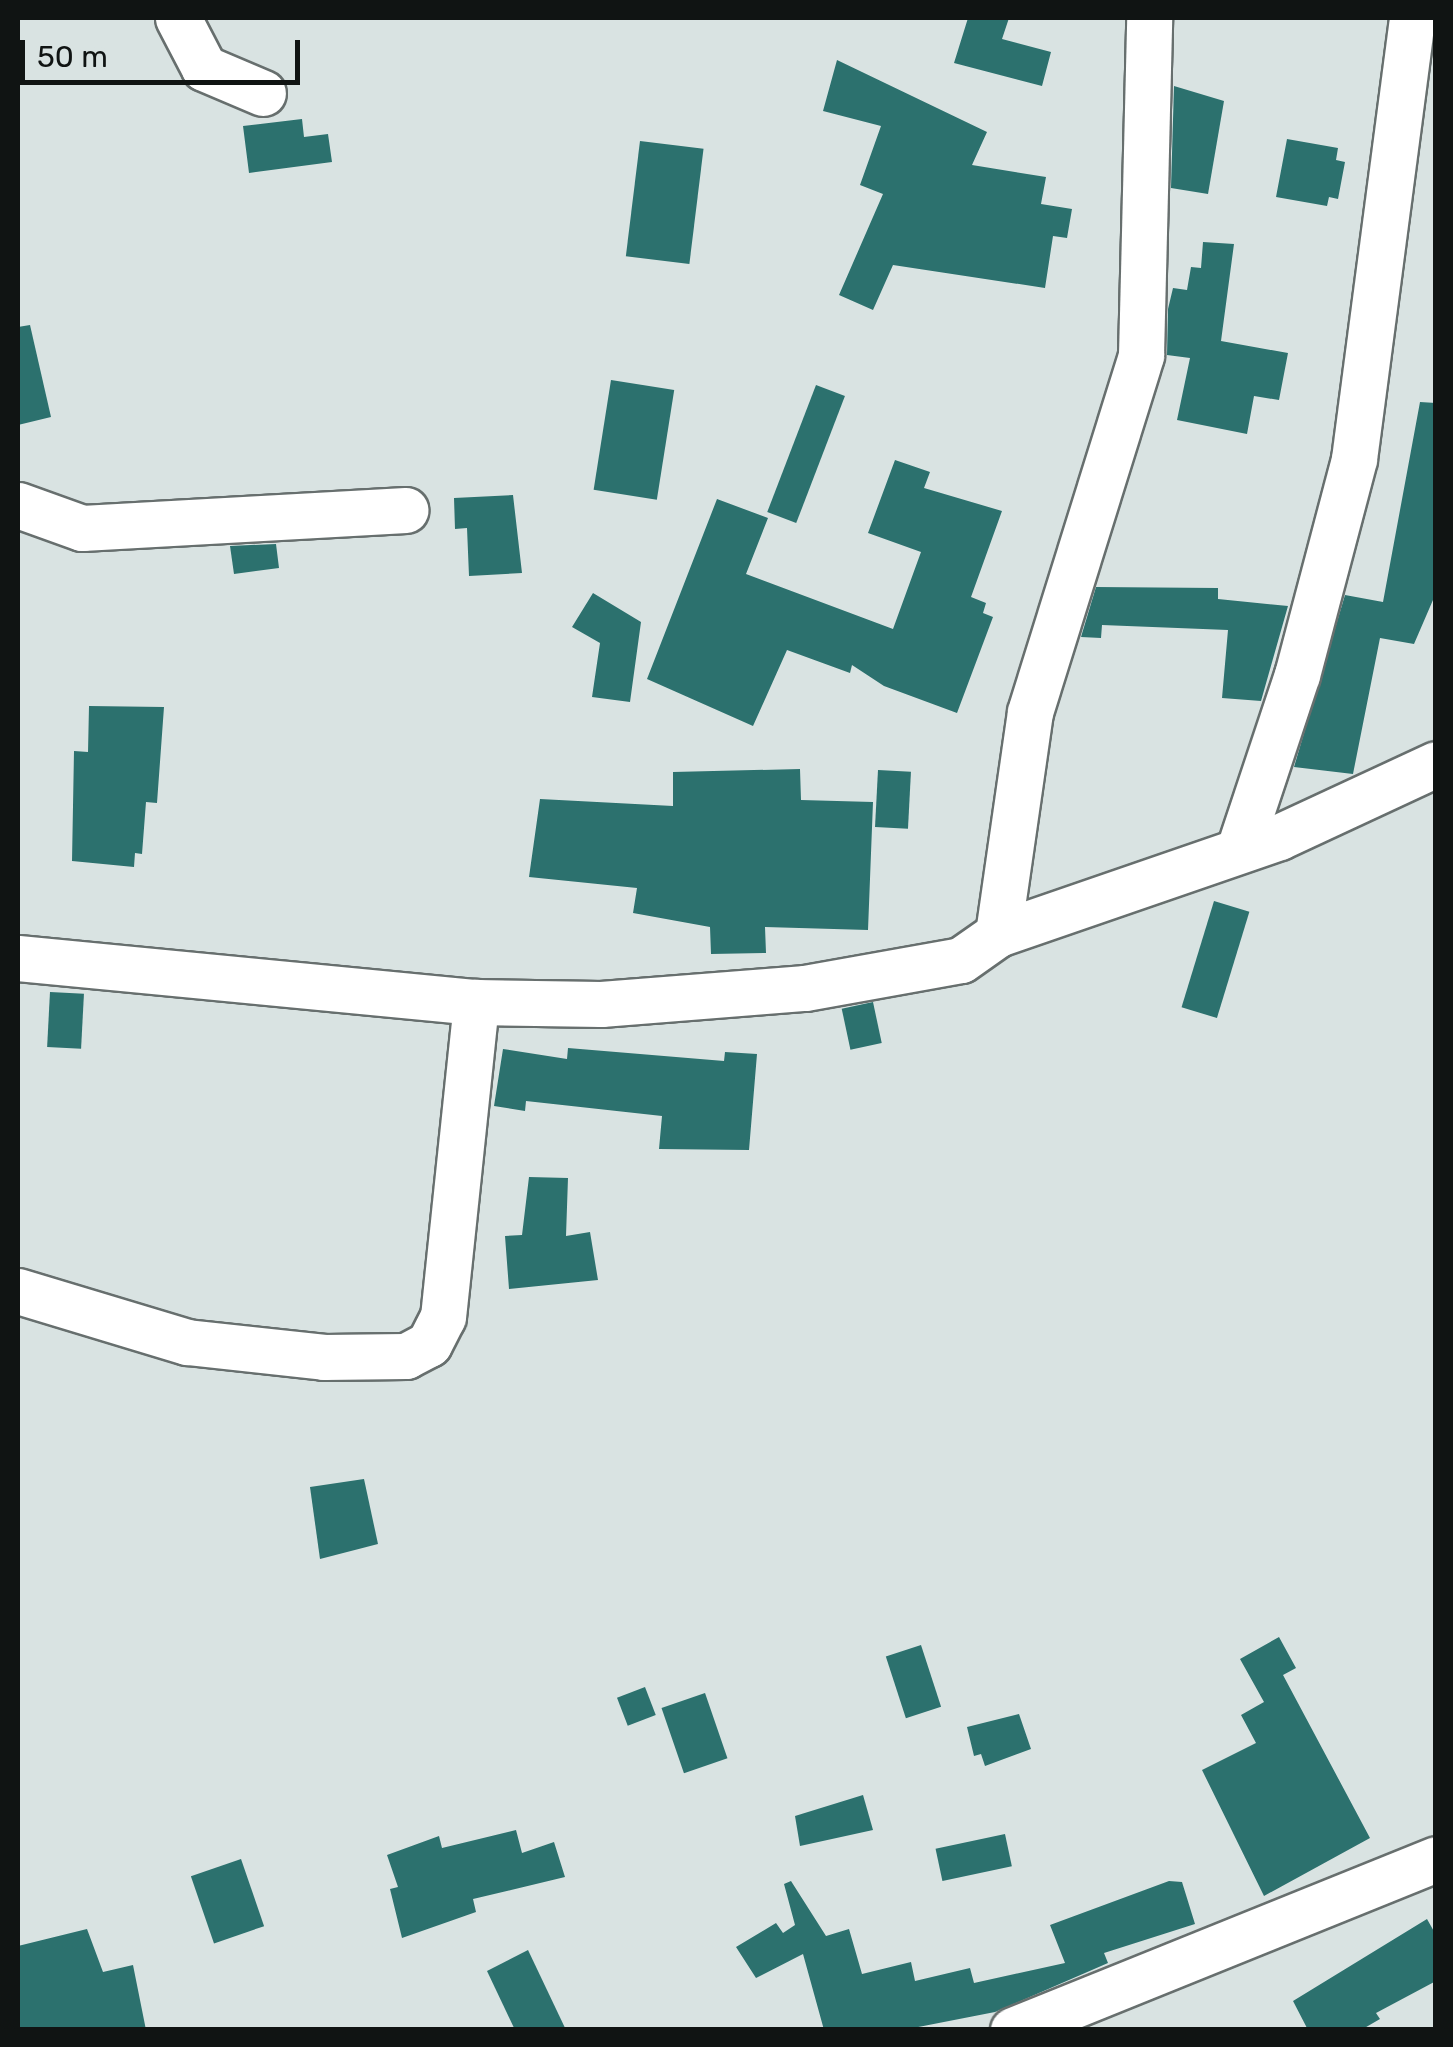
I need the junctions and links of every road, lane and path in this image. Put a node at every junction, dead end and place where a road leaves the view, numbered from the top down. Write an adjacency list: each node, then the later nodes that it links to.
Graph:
1 (178, 18): 6 (street)
2 (1149, 18): 11 (street)
3 (1412, 18): 10 (street)
4 (1424, 18): 5 (street)
5 (1436, 25)
6 (262, 93)
7 (22, 509): 8 (street)
8 (406, 510)
9 (1436, 764): 10 (street)
10 (1240, 849): 11 (street)
11 (998, 934): 13 (street)
12 (18, 958): 13 (street)
13 (476, 1002): 14 (street)
14 (18, 1291)
15 (1436, 1858): 16 (street)
16 (1013, 2030)

